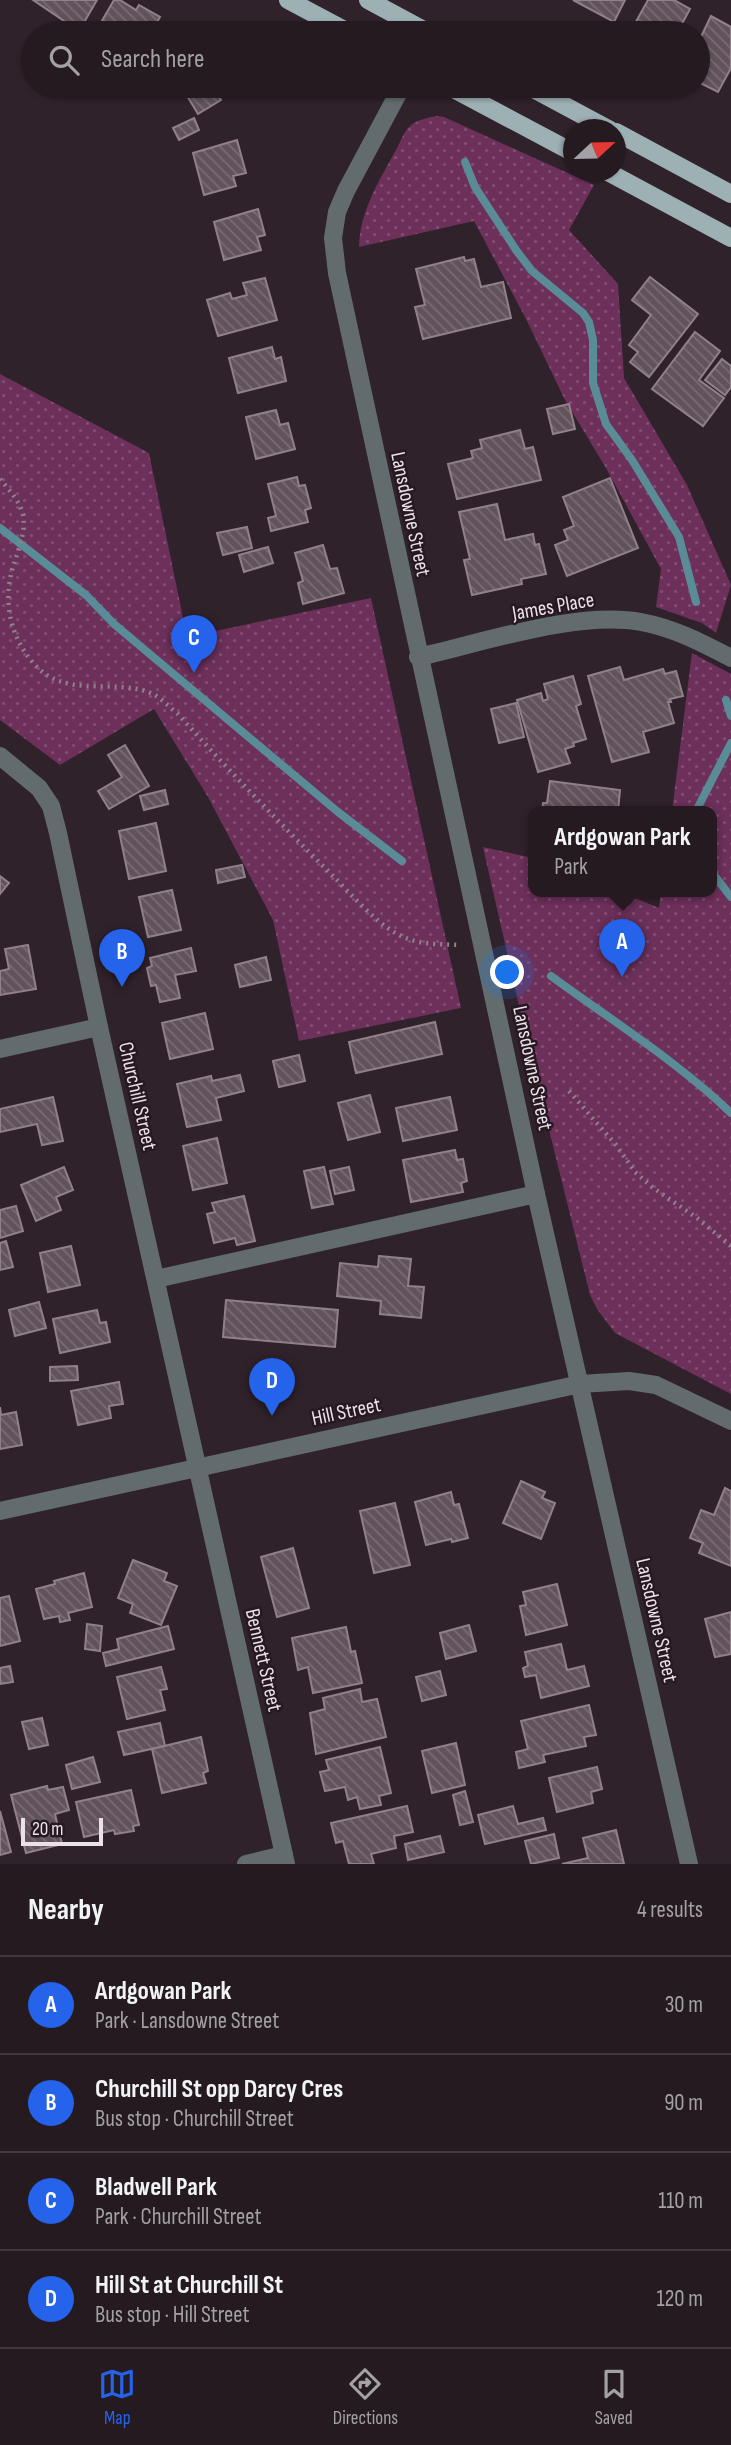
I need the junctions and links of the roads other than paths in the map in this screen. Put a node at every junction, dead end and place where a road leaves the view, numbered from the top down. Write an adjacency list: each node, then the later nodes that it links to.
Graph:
1 (288, 0): 3 (main road)
2 (368, 0): 4 (main road)
3 (327, 21)
4 (407, 21)
5 (396, 98): 14 (street, Lansdowne Street)
6 (470, 98): 10 (main road)
7 (550, 98): 8 (main road)
8 (590, 119)
9 (626, 138): 12 (main road)
10 (563, 148)
11 (626, 182): 13 (main road)
12 (731, 194)
13 (731, 238)
14 (418, 657): 15 (street, James Place); 19 (street, Lansdowne Street)
15 (731, 658)
16 (0, 756): 17 (street, Churchill Street)
17 (99, 1027): 18 (street); 20 (street, Churchill Street)
18 (0, 1049)
19 (536, 1194): 20 (street); 21 (street, Lansdowne Street)
20 (156, 1279): 23 (street, Churchill Street)
21 (580, 1384): 22 (street, Hill Street); 23 (street, Hill Street); 27 (street, Lansdowne Street)
22 (731, 1421)
23 (197, 1467): 24 (street, Hill Street); 25 (street, Bennett Street)
24 (0, 1511)
25 (285, 1859): 26 (street)
26 (246, 1864)
27 (690, 1864)

